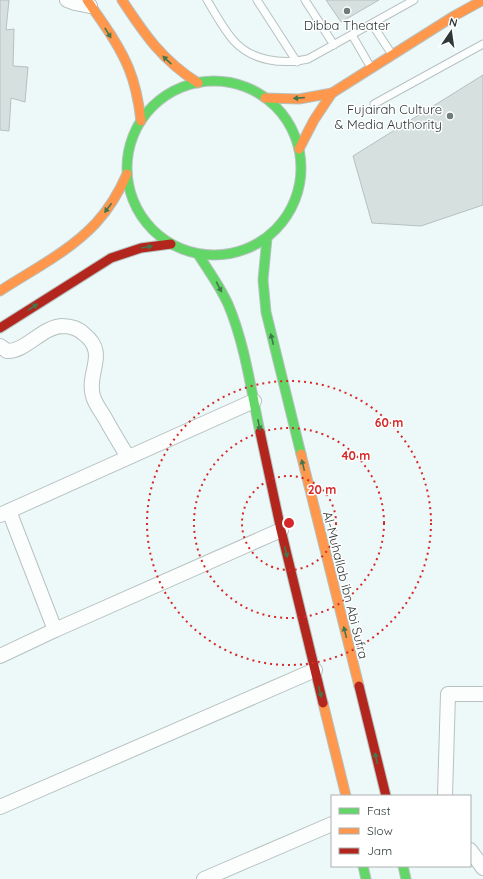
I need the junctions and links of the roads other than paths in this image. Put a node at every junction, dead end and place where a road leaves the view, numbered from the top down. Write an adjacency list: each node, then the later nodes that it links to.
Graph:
1 (67, 0): 8 (street)
2 (122, 0): 16 (main road, one-way to 2)
3 (207, 0): 14 (lane)
4 (257, 0): 14 (lane)
5 (305, 0): 12 (lane)
6 (414, 0): 9 (lane)
7 (483, 0): 13 (main road)
8 (89, 3): 20 (main road, one-way to 20)
9 (372, 24): 10 (lane); 13 (lane)
10 (352, 35): 12 (lane); 15 (lane)
11 (483, 44): 19 (lane)
12 (334, 45): 14 (lane)
13 (392, 55): 15 (main road)
14 (297, 62)
15 (371, 68): 17 (main road)
16 (198, 83): 18 (main road); 20 (main road)
17 (332, 93): 18 (main road, one-way to 18); 21 (main road)
18 (265, 98): 21 (main road)
19 (374, 104)
20 (141, 121): 22 (main road)
21 (299, 149): 23 (main road)
22 (127, 174): 24 (main road); 26 (main road, one-way to 26)
23 (267, 238): 25 (main road); 38 (main road, Al-Muhallab ibn Abi Sufra, one-way to 23)
24 (171, 244): 25 (main road); 27 (main road, one-way to 24)
25 (198, 254): 29 (main road, one-way to 29)
26 (0, 291)
27 (0, 328)
28 (0, 346): 30 (street)
29 (254, 401): 30 (street); 32 (main road, one-way to 32)
30 (128, 457): 31 (street)
31 (4, 513): 33 (street)
32 (281, 530): 33 (street); 35 (main road, one-way to 35)
33 (55, 630): 34 (street)
34 (0, 656)
35 (315, 670): 37 (main road, one-way to 37); 40 (street)
36 (483, 694): 39 (street)
37 (346, 795)
38 (386, 795)
39 (444, 795)
40 (0, 807)
41 (331, 824): 46 (street)
42 (471, 851): 45 (street)
43 (363, 867): 47 (main road)
44 (403, 867): 48 (main road)
45 (483, 867)
46 (209, 878)
47 (366, 879)
48 (406, 879)

